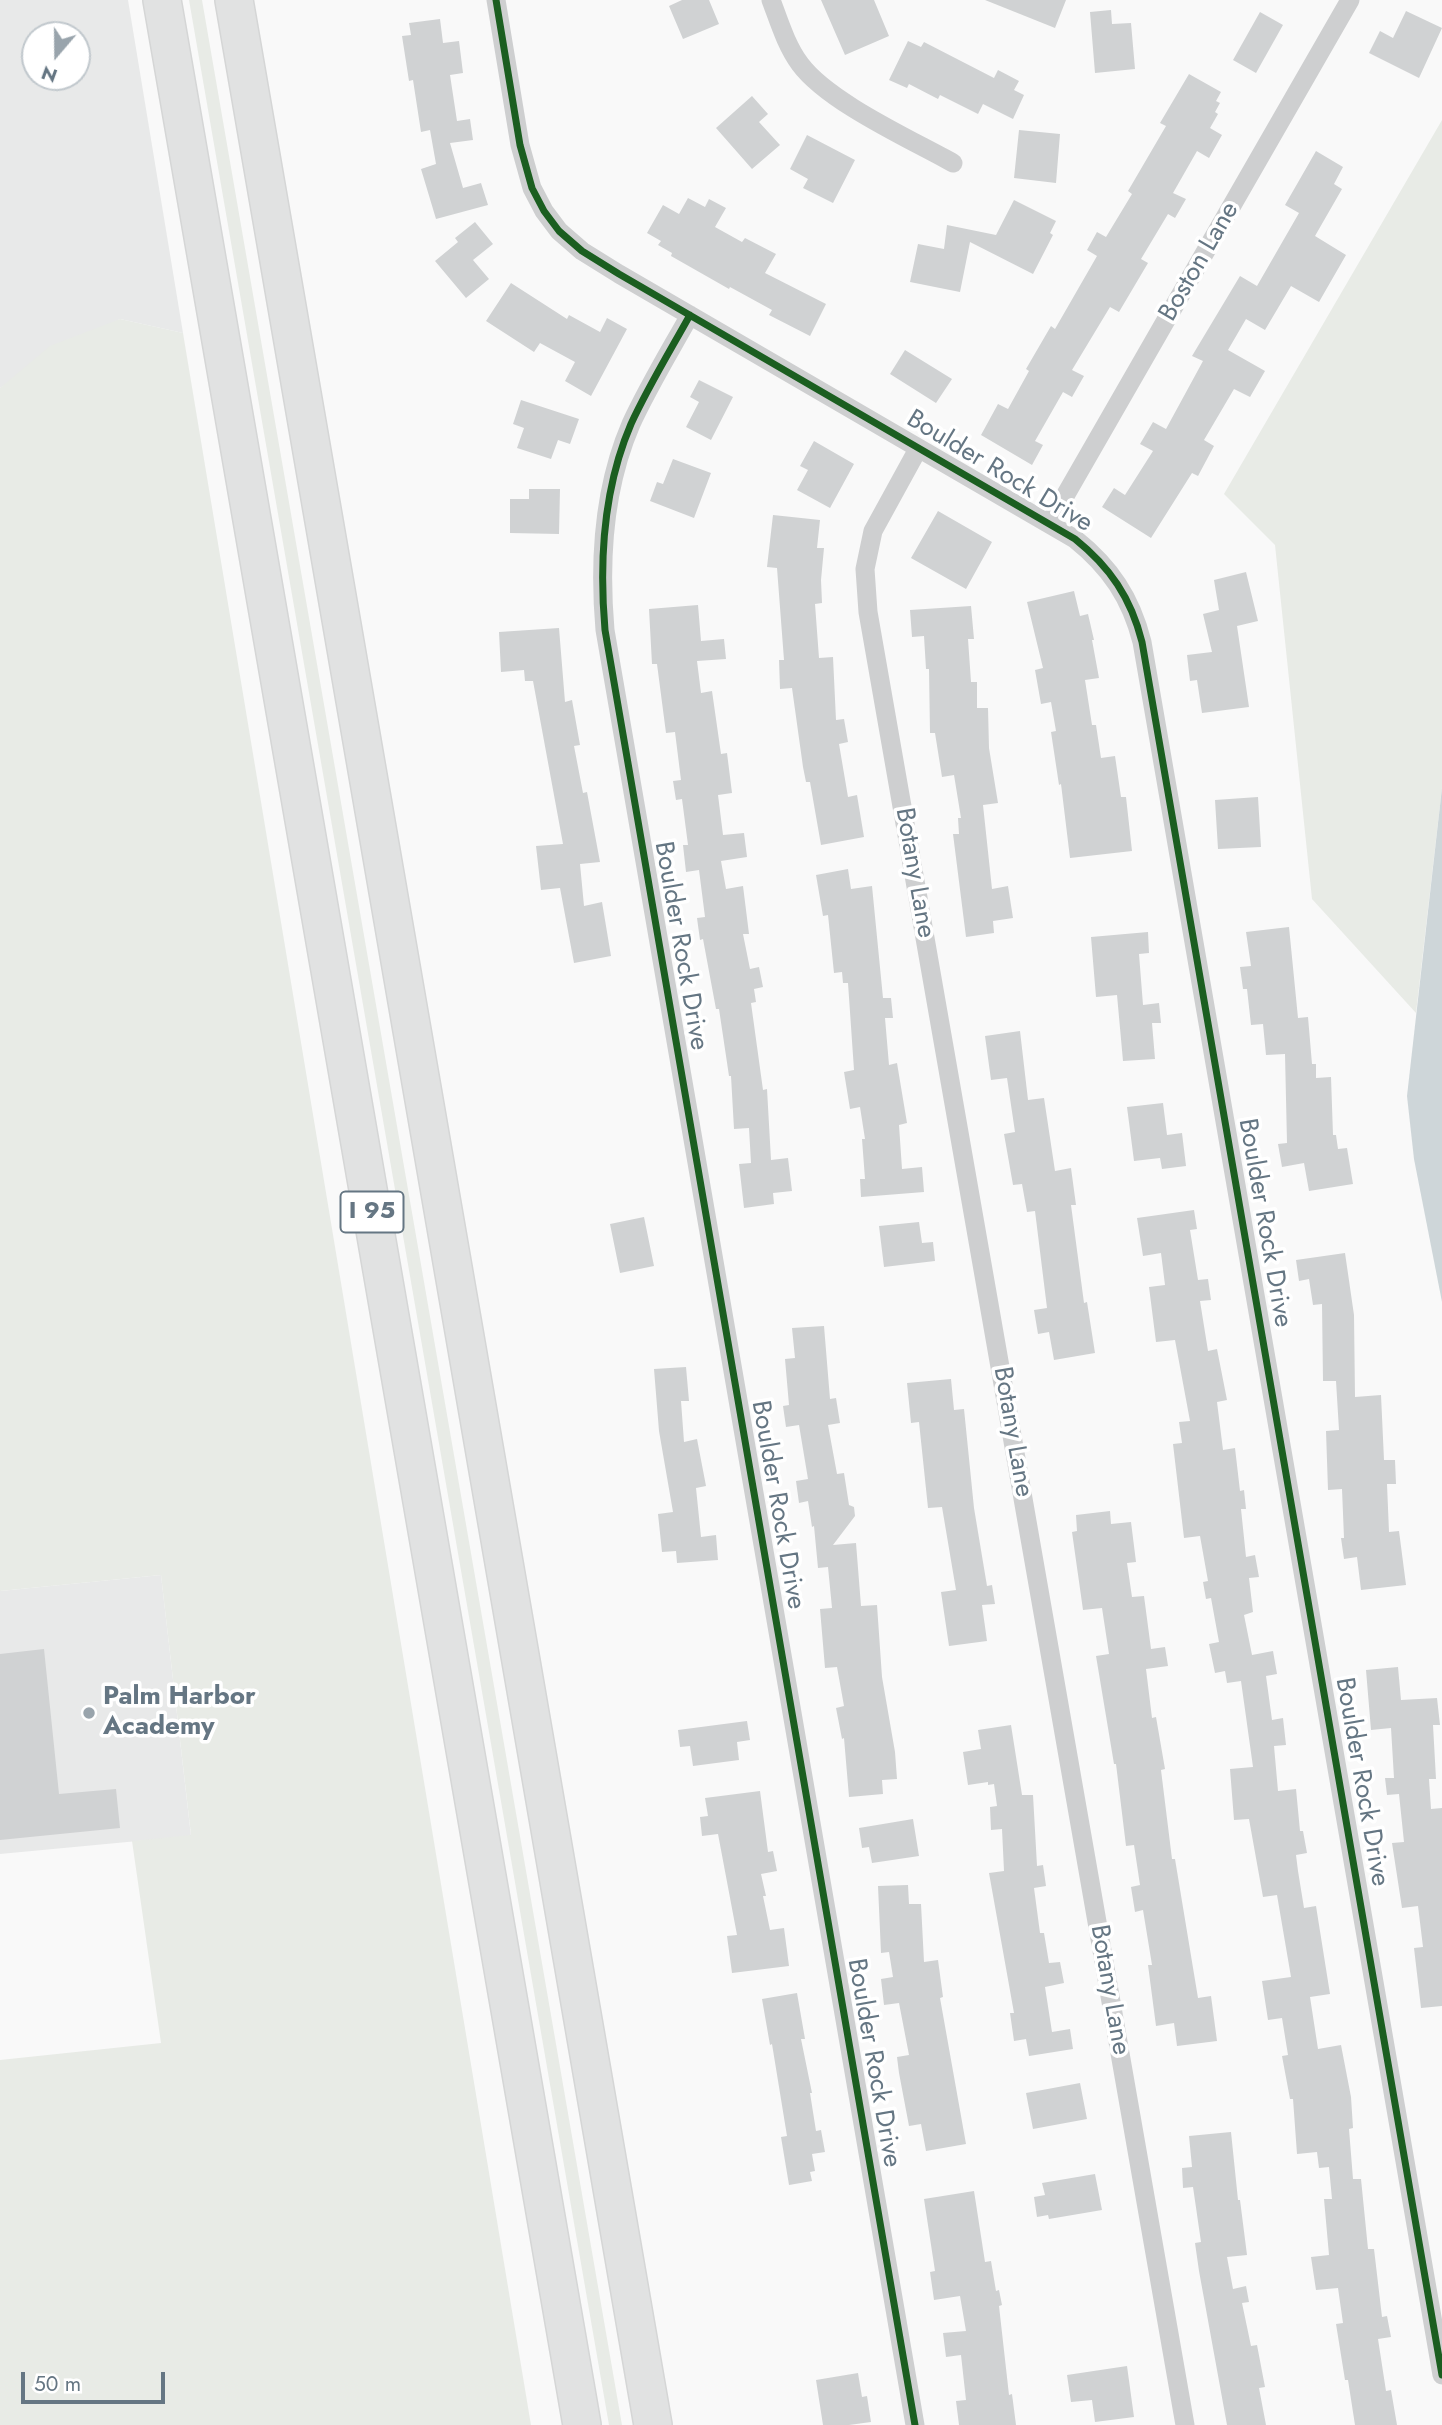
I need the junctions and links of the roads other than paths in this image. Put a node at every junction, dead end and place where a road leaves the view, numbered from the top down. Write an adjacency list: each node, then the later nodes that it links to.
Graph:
1 (162, 0): 11 (highway, I 95)
2 (234, 0): 12 (highway, I 95)
3 (496, 0): 7 (street, Boulder Rock Drive)
4 (771, 0): 6 (street)
5 (1350, 0): 9 (street, Boston Lane)
6 (953, 163)
7 (690, 315): 8 (street, Boulder Rock Drive); 13 (street, Boulder Rock Drive)
8 (918, 449): 9 (street, Boulder Rock Drive); 14 (street, Botany Lane)
9 (1050, 522): 10 (street, Boulder Rock Drive)
10 (1442, 2375)
11 (582, 2425)
12 (653, 2425)
13 (915, 2425)
14 (1185, 2425)

